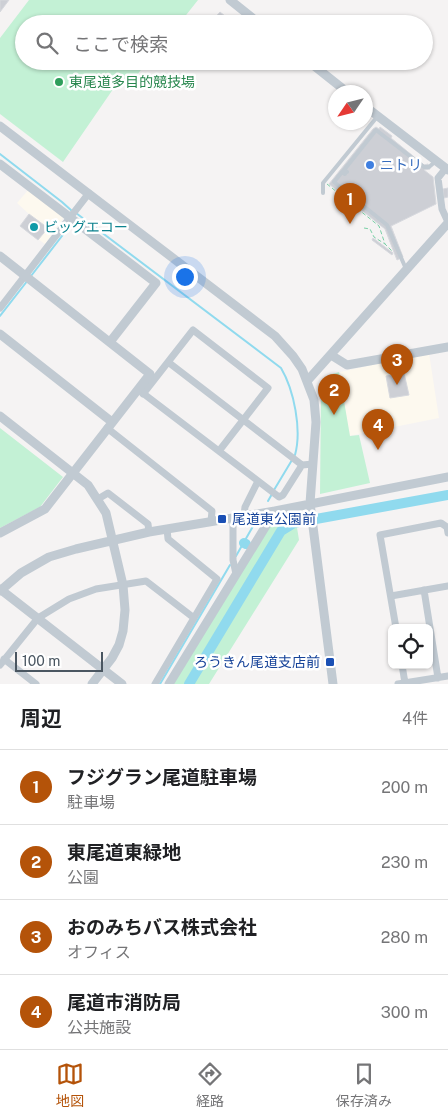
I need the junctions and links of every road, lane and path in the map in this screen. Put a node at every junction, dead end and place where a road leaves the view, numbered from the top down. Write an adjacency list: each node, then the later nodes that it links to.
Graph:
1 (230, 0): 2 (street)
2 (249, 15)
3 (319, 70): 4 (street)
4 (338, 85)
5 (373, 112): 6 (street)
6 (378, 116): 9 (street); 11 (lane)
7 (0, 126): 12 (street)
8 (0, 164): 14 (street)
9 (433, 164): 10 (street); 20 (lane)
10 (447, 169): 15 (street)
11 (324, 182): 13 (lane); 17 (path)
12 (89, 193): 14 (street); 28 (street)
13 (323, 193)
14 (73, 217): 21 (street); 24 (street)
15 (448, 222): 20 (street)
16 (364, 228): 17 (path)
17 (385, 244): 18 (path)
18 (393, 252)
19 (0, 256): 21 (street)
20 (406, 269): 26 (street)
21 (27, 278): 22 (street); 24 (street)
22 (0, 308)
23 (0, 334): 32 (street)
24 (110, 342): 29 (street)
25 (448, 346): 26 (street)
26 (331, 354): 28 (street)
27 (168, 362): 29 (street); 31 (street); 31 (street)
28 (308, 380): 34 (street)
29 (140, 392): 32 (street); 33 (street)
30 (0, 416): 36 (street)
31 (244, 420): 33 (street); 35 (street)
32 (110, 425): 36 (street); 44 (street)
33 (219, 451): 38 (street)
34 (313, 464): 35 (street); 40 (street)
35 (302, 465): 38 (street)
36 (73, 473): 39 (street); 47 (street)
37 (448, 477): 40 (street)
38 (258, 481): 42 (street)
39 (98, 499): 46 (street); 49 (street)
40 (311, 507): 41 (street); 70 (street)
41 (275, 511): 42 (street); 50 (street)
42 (244, 515): 43 (street)
43 (233, 518): 44 (street); 50 (street)
44 (211, 521): 45 (street)
45 (167, 529): 46 (street); 57 (street)
46 (148, 532): 49 (street)
47 (0, 533)
48 (448, 533): 55 (street)
49 (113, 540): 51 (street); 53 (street)
50 (236, 574): 69 (street)
51 (123, 585): 56 (street); 57 (street); 61 (street)
52 (448, 586): 54 (street)
53 (0, 590): 56 (street)
54 (424, 590): 55 (street); 63 (street)
55 (391, 596): 58 (street)
56 (38, 618): 59 (street); 61 (street)
57 (194, 618): 68 (street)
58 (395, 624)
59 (2, 662): 65 (street)
60 (402, 669): 64 (street)
61 (104, 670): 66 (street); 67 (street)
62 (448, 676): 63 (street)
63 (438, 678): 64 (street)
64 (401, 683)
65 (36, 684)
66 (92, 684)
67 (122, 684)
68 (155, 684)
69 (169, 684)
70 (333, 684)

